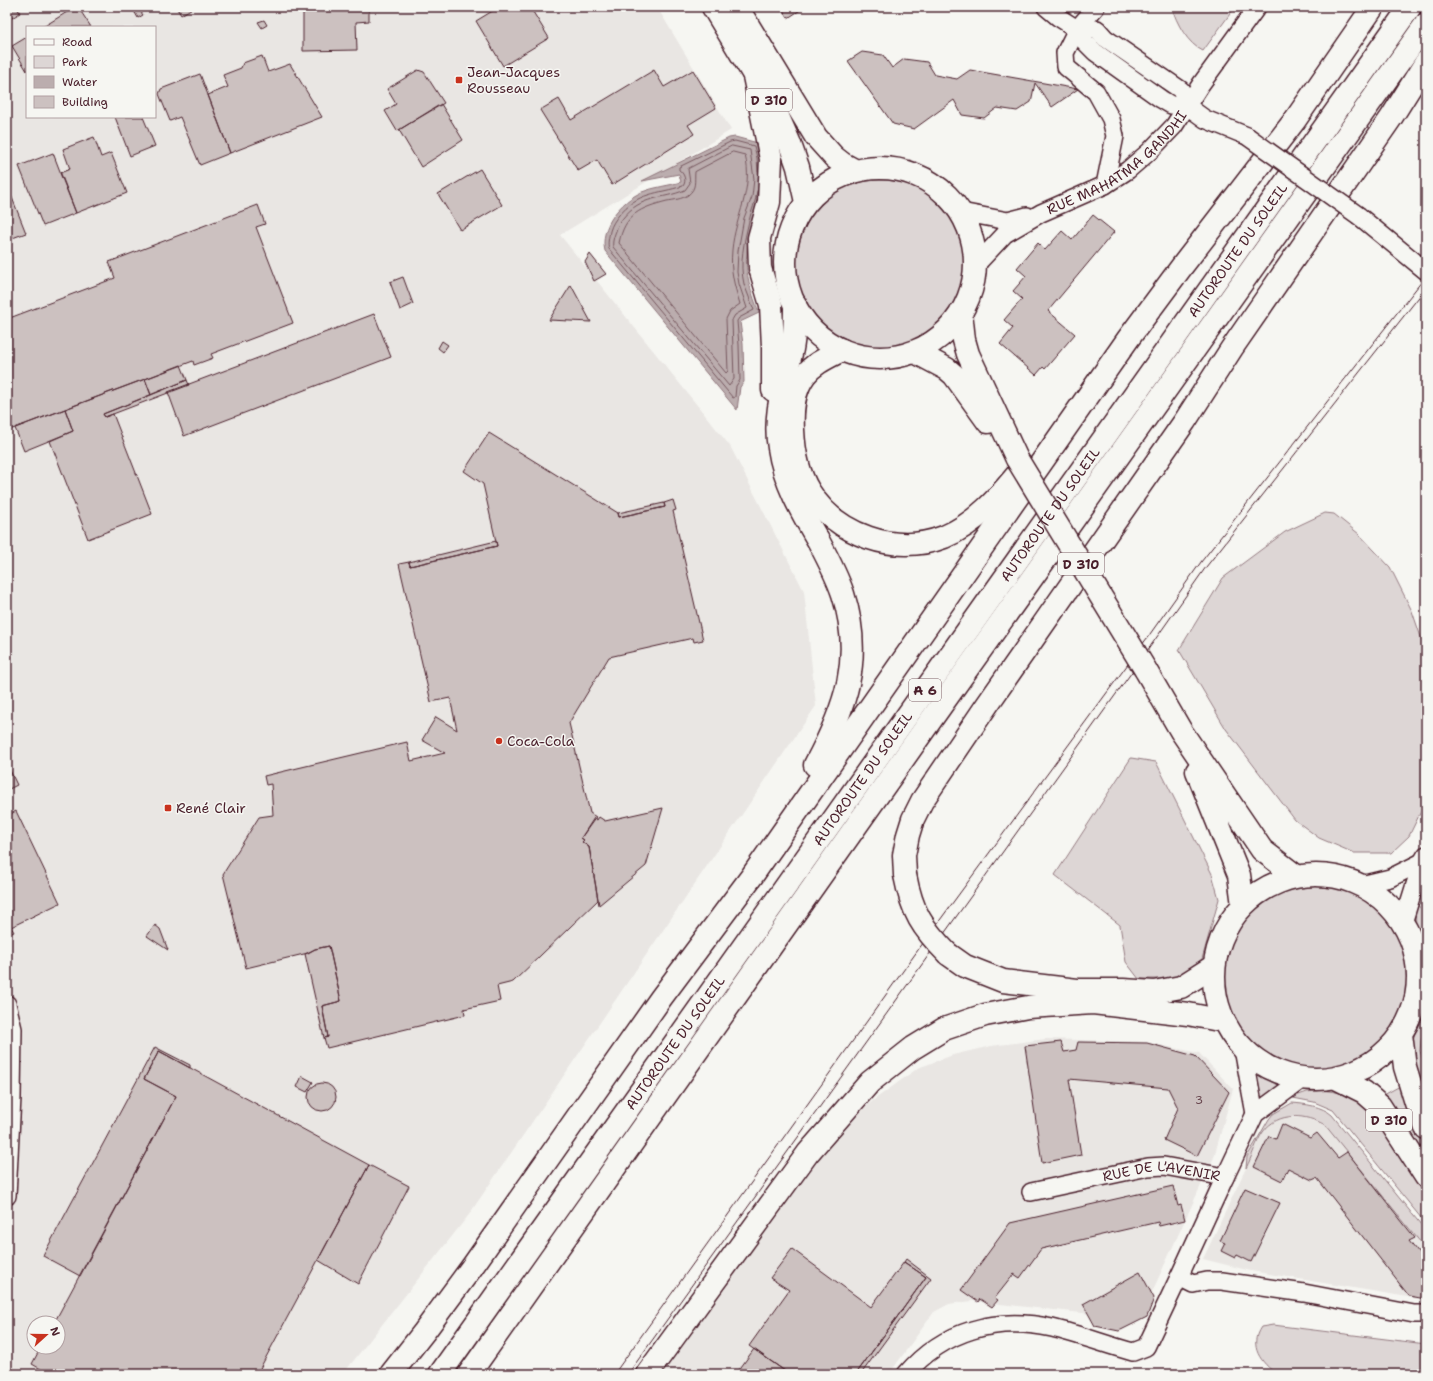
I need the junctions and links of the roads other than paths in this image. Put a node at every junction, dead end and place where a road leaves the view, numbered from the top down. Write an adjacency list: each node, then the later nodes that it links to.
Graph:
1 (713, 7): 11 (main road, D 310)
2 (738, 7): 13 (main road, D 310)
3 (1046, 7): 9 (street)
4 (1096, 7): 9 (street)
5 (1257, 7): 12 (street, RUE MAHATMA GANDHI)
6 (1373, 7): 22 (main road)
7 (1410, 7): 50 (main road, AUTOROUTE DU SOLEIL / A 6)
8 (1426, 24): 51 (main road, AUTOROUTE DU SOLEIL / A 6)
9 (1077, 29): 12 (street); 14 (street)
10 (1426, 62): 33 (main road, bridge)
11 (754, 76): 15 (main road, D 310); 25 (main road)
12 (1187, 106): 14 (street, RUE MAHATMA GANDHI); 19 (street, bridge)
13 (856, 171): 15 (main road); 16 (main road)
14 (1105, 185): 17 (street, RUE MAHATMA GANDHI)
15 (806, 202): 20 (main road)
16 (961, 212): 17 (street, RUE MAHATMA GANDHI); 18 (main road)
17 (1041, 213): 18 (street, RUE MAHATMA GANDHI)
18 (976, 266): 21 (main road)
19 (1426, 271)
20 (795, 304): 23 (main road); 25 (main road)
21 (961, 312): 24 (main road); 26 (main road, D 310)
22 (1128, 339): 23 (main road); 34 (main road)
23 (842, 350): 24 (main road)
24 (915, 352): 26 (main road, D 310)
25 (777, 434): 34 (main road)
26 (1017, 459): 27 (main road, D 310, bridge)
27 (1181, 731): 29 (main road, D 310); 31 (main road, D 310)
28 (1424, 858): 30 (street); 32 (street)
29 (1296, 876): 30 (main road); 31 (main road)
30 (1361, 885): 32 (main road)
31 (1243, 905): 33 (main road)
32 (1403, 923): 37 (main road)
33 (1214, 966): 36 (main road)
34 (661, 998): 49 (main road)
35 (7, 1004): 46 (street)
36 (1224, 1021): 38 (main road); 52 (main road)
37 (1401, 1034): 40 (main road); 42 (main road, D 310)
38 (1243, 1049): 39 (main road); 41 (street)
39 (1304, 1078): 40 (main road); 41 (street, RUE DE L'AVENIR)
40 (1336, 1078): 44 (main road, D 310)
41 (1255, 1114): 43 (street, RUE DE L'AVENIR)
42 (1426, 1128)
43 (1225, 1177): 45 (street, RUE DE L'AVENIR); 47 (street)
44 (1426, 1178)
45 (1031, 1192)
46 (7, 1196)
47 (1178, 1277): 48 (street); 53 (street)
48 (1426, 1314)
49 (391, 1374)
50 (440, 1374)
51 (469, 1374)
52 (648, 1374)
53 (906, 1374)

